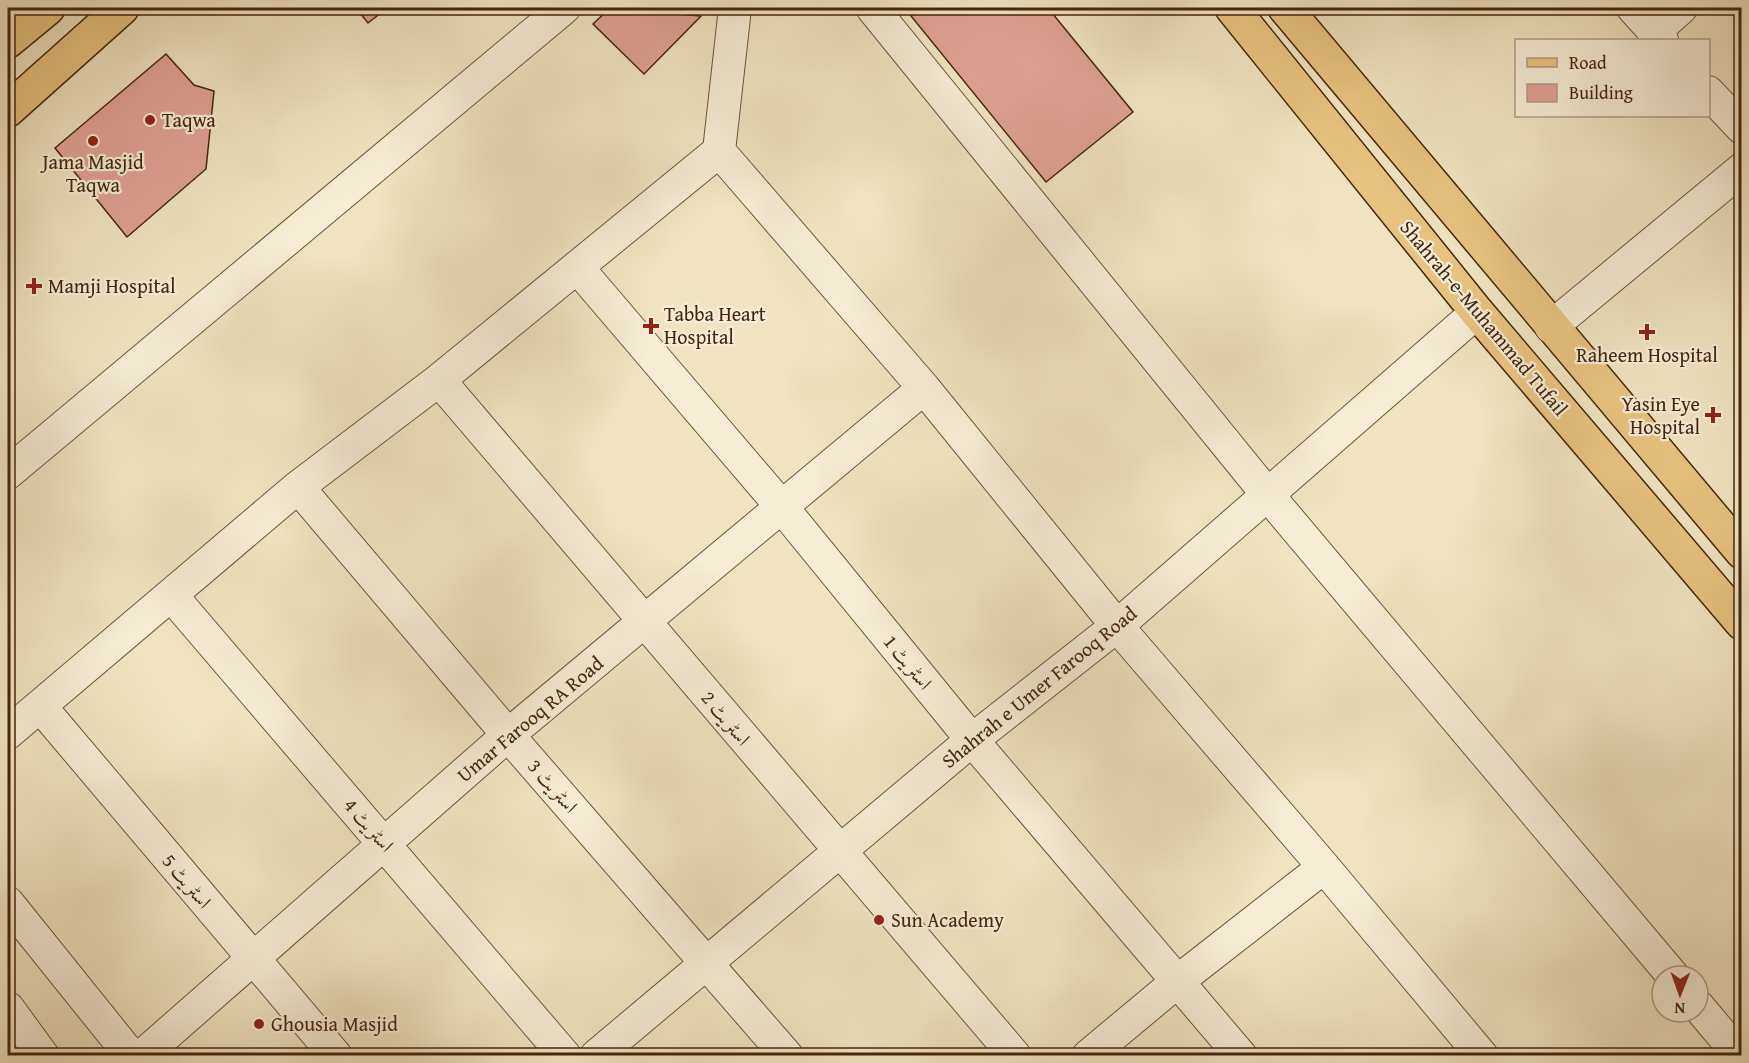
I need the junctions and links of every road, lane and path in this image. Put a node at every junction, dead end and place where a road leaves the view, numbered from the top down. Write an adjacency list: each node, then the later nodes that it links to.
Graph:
1 (48, 8): 11 (main road)
2 (122, 8): 13 (main road)
3 (564, 8): 22 (street)
4 (735, 8): 15 (street)
5 (868, 8): 24 (street)
6 (1232, 8): 18 (main road, Shahrah-e-Muhammad Tufail)
7 (1285, 8): 19 (main road)
8 (1633, 8): 10 (street)
9 (1681, 8): 10 (street)
10 (1658, 36)
11 (8, 41)
12 (1710, 94): 14 (street)
13 (8, 110)
14 (1742, 128)
15 (718, 151): 17 (street); 21 (street)
16 (1742, 169): 19 (street)
17 (577, 267): 20 (street); 25 (street, اسٹریٹ 1)
18 (1477, 312): 24 (street, Shahrah e Umer Farooq Road); 29 (main road, Shahrah-e-Muhammad Tufail)
19 (1551, 327): 26 (main road)
20 (439, 380): 23 (street); 28 (street, اسٹریٹ 2)
21 (924, 388): 25 (street, Umar Farooq RA Road); 30 (street)
22 (8, 473)
23 (298, 487): 27 (street); 33 (street, اسٹریٹ 3)
24 (1267, 494): 30 (street, Shahrah e Umer Farooq Road); 41 (street)
25 (781, 506): 28 (street, Umar Farooq RA Road); 34 (street, اسٹریٹ 1)
26 (1742, 552)
27 (171, 595): 31 (street); 35 (street, اسٹریٹ 4)
28 (645, 622): 33 (street, Umar Farooq RA Road); 36 (street, اسٹریٹ 2)
29 (1742, 623)
30 (1117, 626): 34 (street, Shahrah e Umer Farooq Road); 37 (street)
31 (40, 706): 32 (street); 39 (street, اسٹریٹ 5)
32 (8, 733)
33 (508, 735): 35 (street, Umar Farooq RA Road); 40 (street, اسٹریٹ 3)
34 (972, 740): 36 (street, Shahrah e Umer Farooq Road); 42 (street, اسٹریٹ 1)
35 (385, 844): 39 (street, Umar Farooq RA Road); 50 (street, اسٹریٹ 4)
36 (838, 851): 40 (street, Shahrah e Umer Farooq Road); 53 (street, اسٹریٹ 2)
37 (1324, 867): 42 (street); 56 (street)
38 (8, 903): 47 (street)
39 (253, 959): 48 (street, Umar Farooq RA Road); 49 (street, اسٹریٹ 5)
40 (706, 963): 51 (street, Shahrah e Umer Farooq Road); 52 (street, اسٹریٹ 3)
41 (1663, 964)
42 (1178, 981): 54 (street); 55 (street, اسٹریٹ 1)
43 (8, 1008): 46 (street)
44 (1710, 1020): 45 (street)
45 (1738, 1053)
46 (43, 1056)
47 (131, 1056)
48 (142, 1056)
49 (336, 1056)
50 (565, 1056)
51 (596, 1056)
52 (787, 1056)
53 (1015, 1056)
54 (1088, 1056)
55 (1241, 1056)
56 (1482, 1056)

